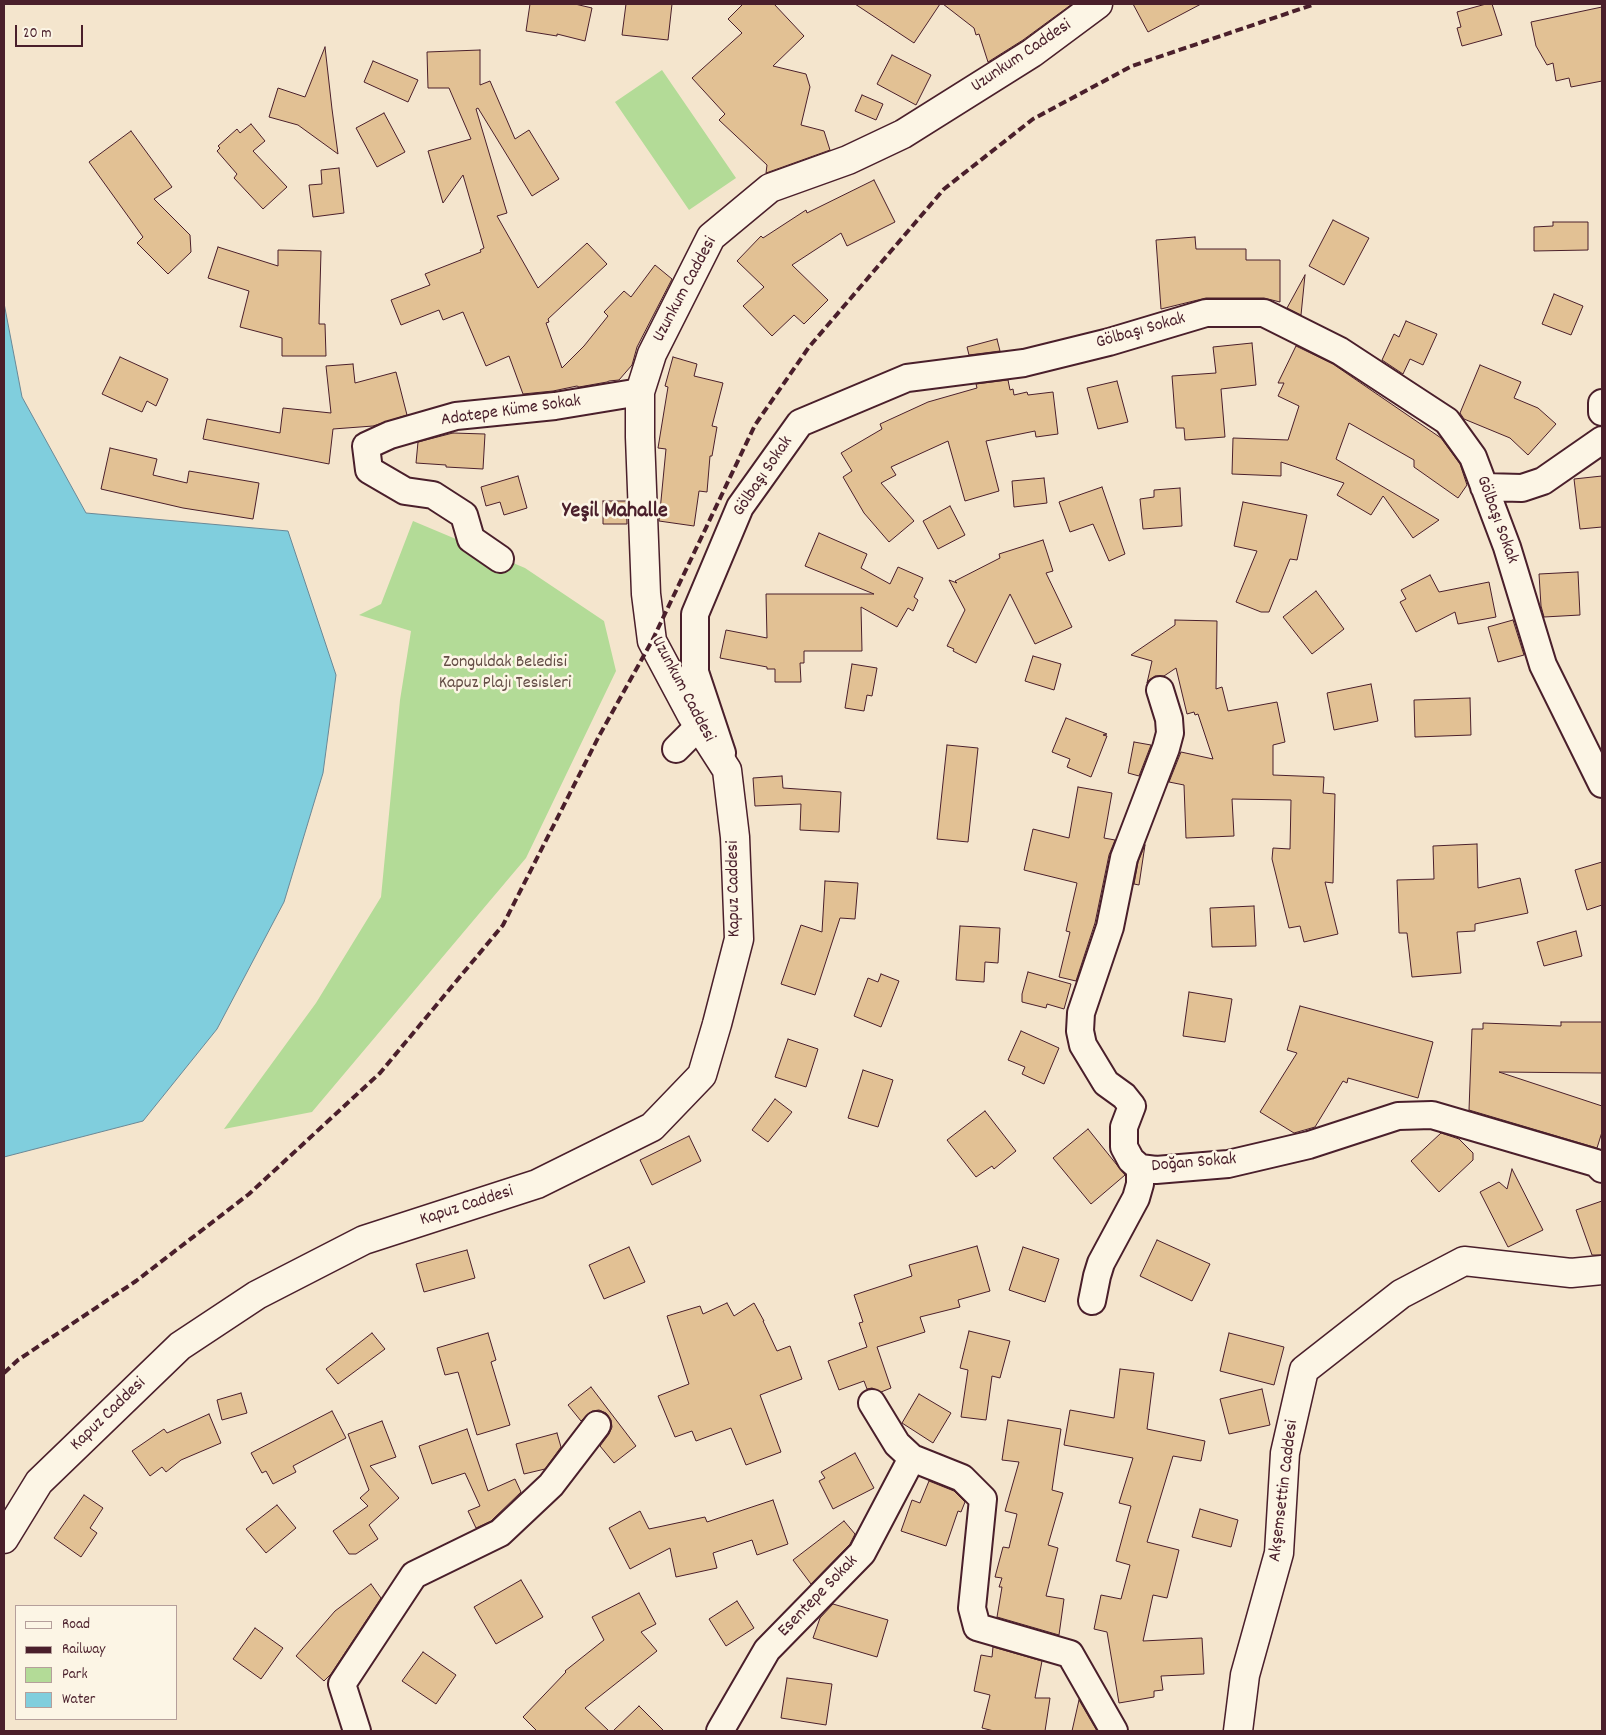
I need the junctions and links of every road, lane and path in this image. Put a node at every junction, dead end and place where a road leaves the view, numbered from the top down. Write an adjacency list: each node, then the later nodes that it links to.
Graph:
1 (1098, 4): 2 (main road, Uzunkum Caddesi)
2 (640, 392): 7 (street, Adatepe Küme Sokak); 9 (main road, Uzunkum Caddesi)
3 (1602, 403): 4 (street)
4 (1602, 412)
5 (1602, 440): 6 (street)
6 (1484, 487): 11 (street, Gölbaşı Sokak); 12 (street, Gölbaşı Sokak)
7 (500, 559)
8 (1160, 690): 13 (street, Doğan Sokak)
9 (699, 726): 10 (street); 11 (main road, Uzunkum Caddesi)
10 (676, 749)
11 (728, 770): 20 (main road, Kapuz Caddesi)
12 (1602, 784)
13 (1140, 1168): 14 (street, Doğan Sokak); 16 (street)
14 (1602, 1170)
15 (1602, 1270): 24 (main road, Akşemsettin Caddesi)
16 (1092, 1301)
17 (872, 1403): 19 (street)
18 (597, 1425): 21 (street)
19 (912, 1458): 22 (street, Esentepe Sokak); 23 (street)
20 (4, 1539)
21 (357, 1731)
22 (720, 1731)
23 (1114, 1731)
24 (1238, 1731)

